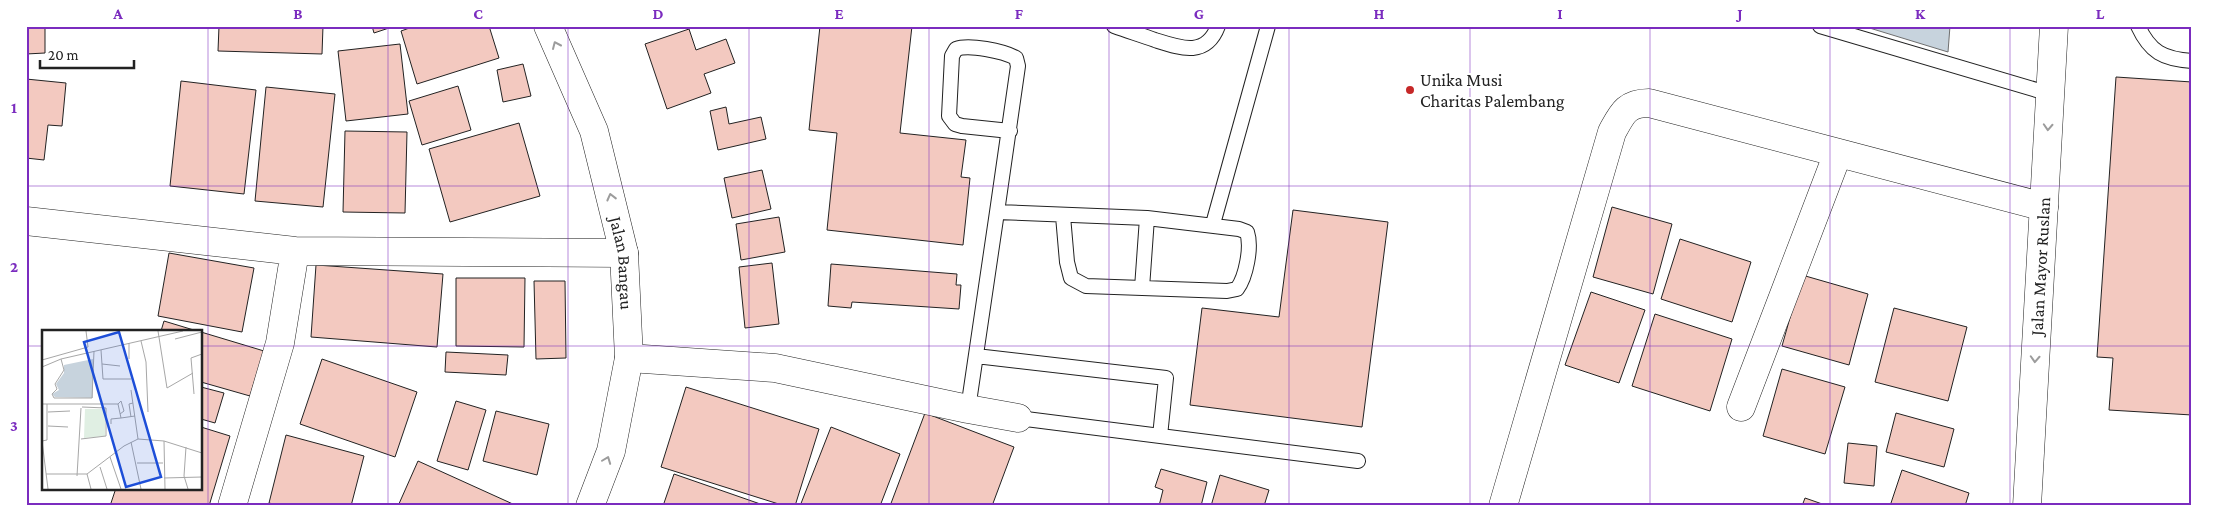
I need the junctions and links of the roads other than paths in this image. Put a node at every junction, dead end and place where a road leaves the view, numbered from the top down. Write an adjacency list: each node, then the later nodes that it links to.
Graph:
1 (548, 26): 19 (street, Jalan Bangau, one-way to 1)
2 (1114, 26): 3 (lane)
3 (1218, 26)
4 (1268, 26): 17 (lane)
5 (1820, 26): 9 (lane)
6 (2054, 26): 9 (street, Jalan Mayor Ruslan)
7 (2138, 26): 8 (lane)
8 (2192, 61)
9 (2050, 94): 12 (street, Jalan Mayor Ruslan, one-way to 12)
10 (1010, 131): 10 (lane); 13 (lane)
11 (1838, 153): 12 (street); 23 (street); 30 (street)
12 (2044, 207): 31 (street, Jalan Mayor Ruslan, one-way to 31)
13 (998, 212): 14 (lane); 21 (lane)
14 (1063, 216): 15 (lane); 20 (lane)
15 (1147, 218): 17 (lane); 20 (lane)
16 (26, 221): 18 (street)
17 (1213, 224): 20 (lane)
18 (295, 251): 19 (street); 28 (street)
19 (624, 253): 22 (street, Jalan Bangau)
20 (1142, 288)
21 (976, 356): 24 (lane); 26 (lane)
22 (629, 358): 24 (street); 29 (street, Jalan Bangau, one-way to 22)
23 (1741, 407)
24 (968, 409): 25 (street)
25 (1018, 418): 26 (lane)
26 (1160, 436): 27 (lane)
27 (1358, 461)
28 (232, 506)
29 (590, 506)
30 (1504, 506)
31 (2027, 506)

